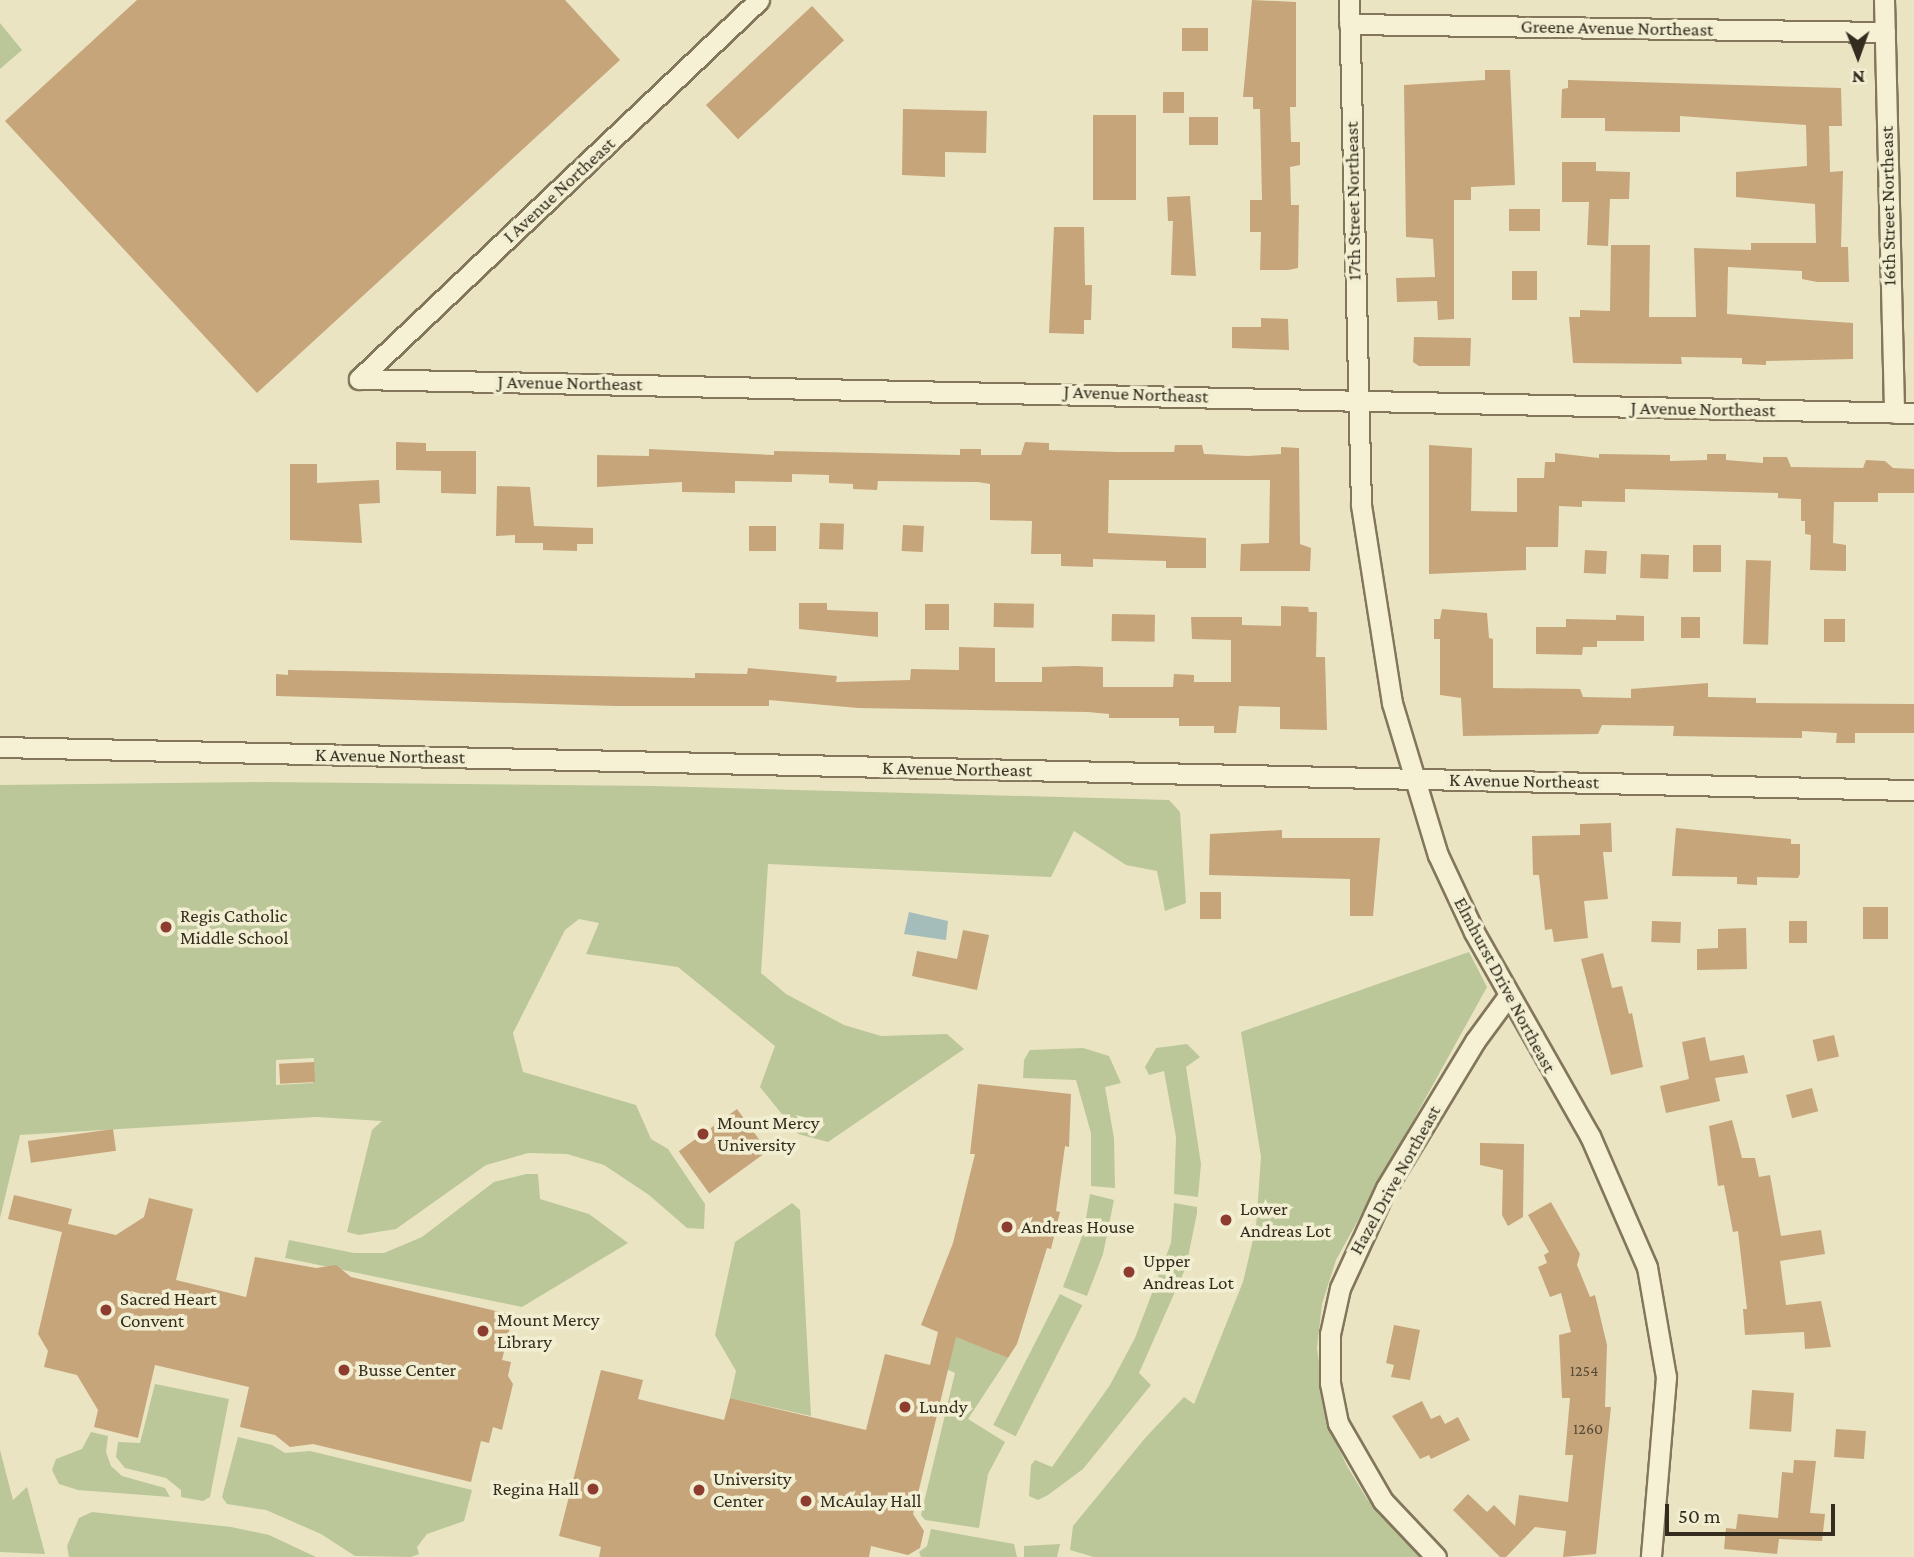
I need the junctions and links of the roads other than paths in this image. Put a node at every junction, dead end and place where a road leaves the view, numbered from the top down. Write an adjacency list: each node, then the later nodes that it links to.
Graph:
1 (759, 0): 6 (street, I Avenue Northeast)
2 (1349, 0): 4 (street, 17th Street Northeast)
3 (1884, 0): 5 (street, 16th Street Northeast)
4 (1349, 24): 5 (street, Greene Avenue Northeast); 7 (street, 17th Street Northeast)
5 (1885, 32): 8 (street, 16th Street Northeast)
6 (359, 379): 7 (street, J Avenue Northeast)
7 (1356, 401): 8 (street, J Avenue Northeast); 11 (street, Elmhurst Drive Northeast)
8 (1894, 412): 9 (street, J Avenue Northeast)
9 (1914, 413)
10 (0, 747): 11 (street, K Avenue Northeast)
11 (1413, 779): 12 (street, K Avenue Northeast); 13 (street, Elmhurst Drive Northeast)
12 (1914, 790)
13 (1508, 996): 14 (street, Hazel Drive Northeast); 15 (street, Elmhurst Drive Northeast)
14 (1436, 1557)
15 (1651, 1557)

